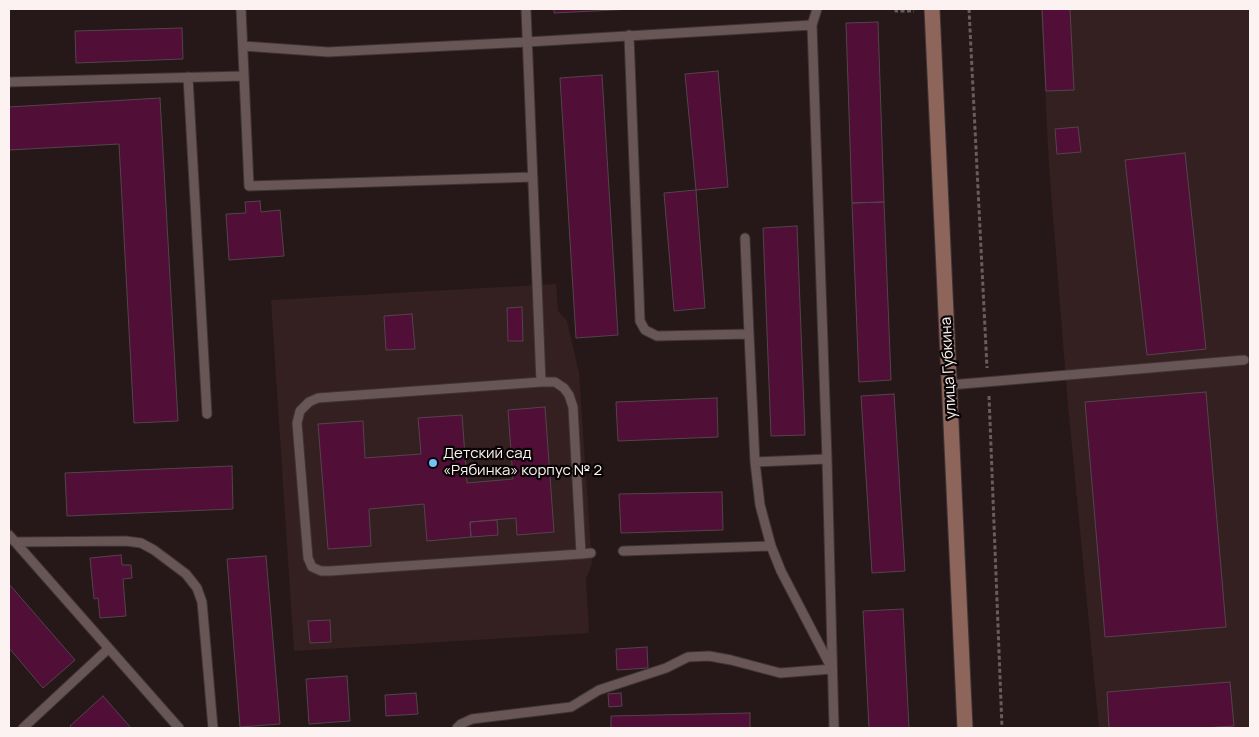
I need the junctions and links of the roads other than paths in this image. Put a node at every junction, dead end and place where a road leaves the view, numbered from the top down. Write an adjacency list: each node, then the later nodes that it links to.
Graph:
1 (241, 9): 8 (lane)
2 (526, 9): 7 (lane)
3 (817, 9): 5 (lane)
4 (932, 9): 17 (main road, улица Губкина)
5 (812, 24): 6 (lane); 19 (lane)
6 (629, 36): 7 (lane); 14 (lane)
7 (527, 42): 8 (lane); 12 (lane)
8 (243, 46): 9 (lane)
9 (244, 76): 10 (lane); 12 (lane)
10 (188, 77): 11 (lane); 18 (lane)
11 (9, 82)
12 (532, 177): 16 (lane)
13 (745, 238): 14 (lane)
14 (749, 334): 20 (lane)
15 (1244, 360): 17 (lane)
16 (541, 382): 16 (lane)
17 (950, 385): 31 (main road, улица Губкина)
18 (207, 414)
19 (827, 460): 20 (lane); 25 (lane)
20 (755, 462): 22 (lane)
21 (12, 539): 24 (lane); 28 (lane)
22 (770, 546): 23 (lane); 25 (lane)
23 (623, 551)
24 (108, 649): 26 (lane); 27 (lane)
25 (832, 669): 29 (lane); 30 (lane)
26 (23, 728)
27 (179, 728)
28 (213, 728)
29 (457, 728)
30 (834, 728)
31 (964, 728)

